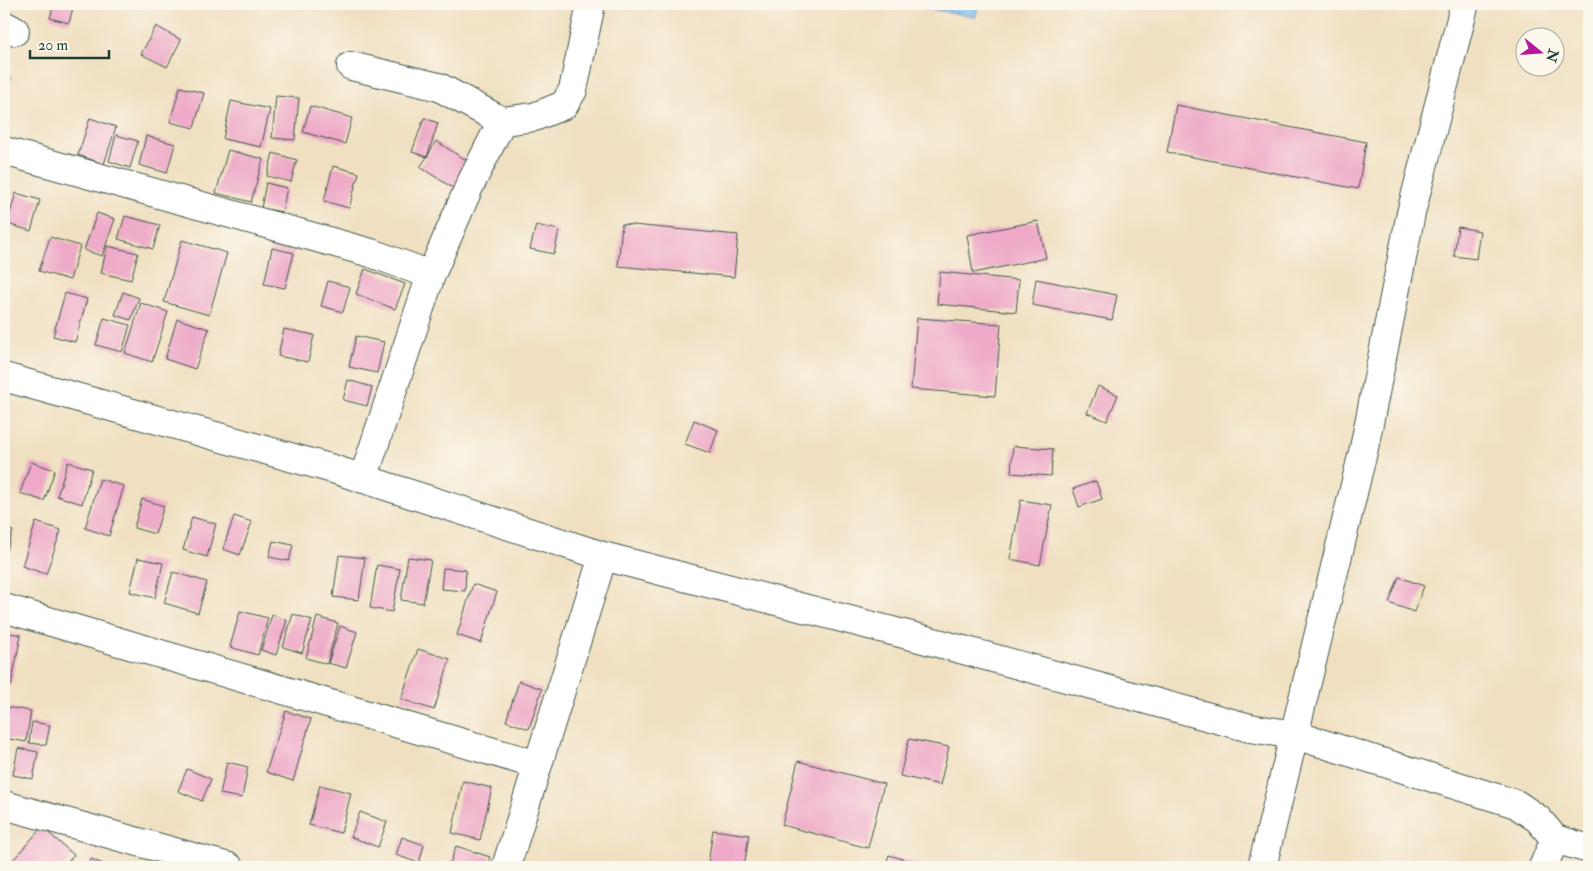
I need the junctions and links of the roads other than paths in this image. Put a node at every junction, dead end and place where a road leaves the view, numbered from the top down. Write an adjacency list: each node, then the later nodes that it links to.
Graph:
1 (591, 4): 4 (street)
2 (1463, 4): 11 (street)
3 (351, 66): 4 (street)
4 (502, 121): 6 (street)
5 (4, 151): 6 (street)
6 (431, 275): 8 (street)
7 (4, 377): 8 (street)
8 (363, 480): 9 (street)
9 (603, 556): 11 (street); 12 (street)
10 (4, 608): 12 (street)
11 (1295, 734): 14 (street); 18 (street)
12 (538, 765): 17 (street)
13 (4, 805): 16 (street)
14 (1555, 839): 15 (street); 19 (street)
15 (1589, 849)
16 (229, 867)
17 (506, 867)
18 (1262, 867)
19 (1543, 867)

